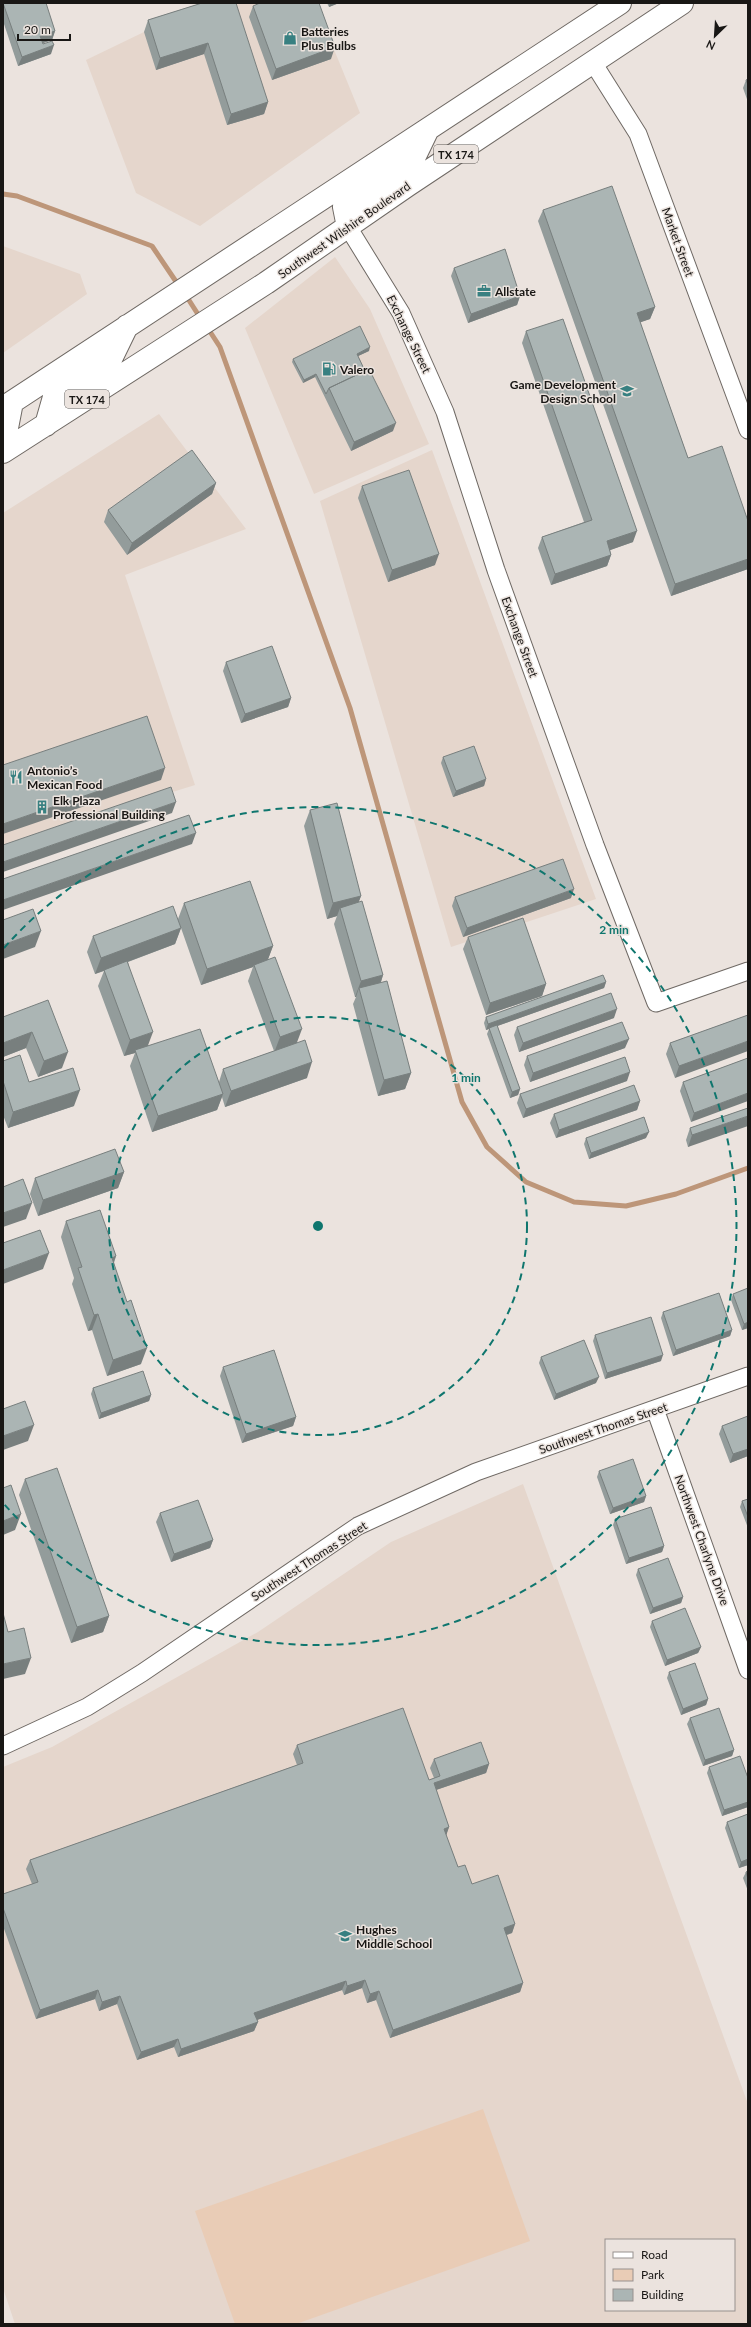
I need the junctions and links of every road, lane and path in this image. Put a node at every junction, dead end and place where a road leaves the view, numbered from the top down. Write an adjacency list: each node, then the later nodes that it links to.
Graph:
1 (620, 3): 4 (main road, TX 174)
2 (682, 3): 3 (main road, Southwest Wilshire Boulevard / TX 174)
3 (592, 61): 5 (main road, Southwest Wilshire Boulevard / TX 174); 9 (street, Market Street)
4 (428, 129): 5 (main road); 6 (main road, TX 174)
5 (348, 227): 8 (main road, Southwest Wilshire Boulevard / TX 174); 12 (street, Exchange Street)
6 (127, 326): 7 (main road, TX 174); 8 (main road)
7 (7, 405): 10 (main road)
8 (46, 425): 11 (main road, Southwest Wilshire Boulevard / TX 174)
9 (748, 430)
10 (3, 431)
11 (3, 452)
12 (748, 971)
13 (748, 1376): 14 (street, Southwest Thomas Street)
14 (656, 1410): 15 (street, Northwest Charlyne Drive); 16 (street, Southwest Thomas Street)
15 (748, 1670)
16 (3, 1746)

